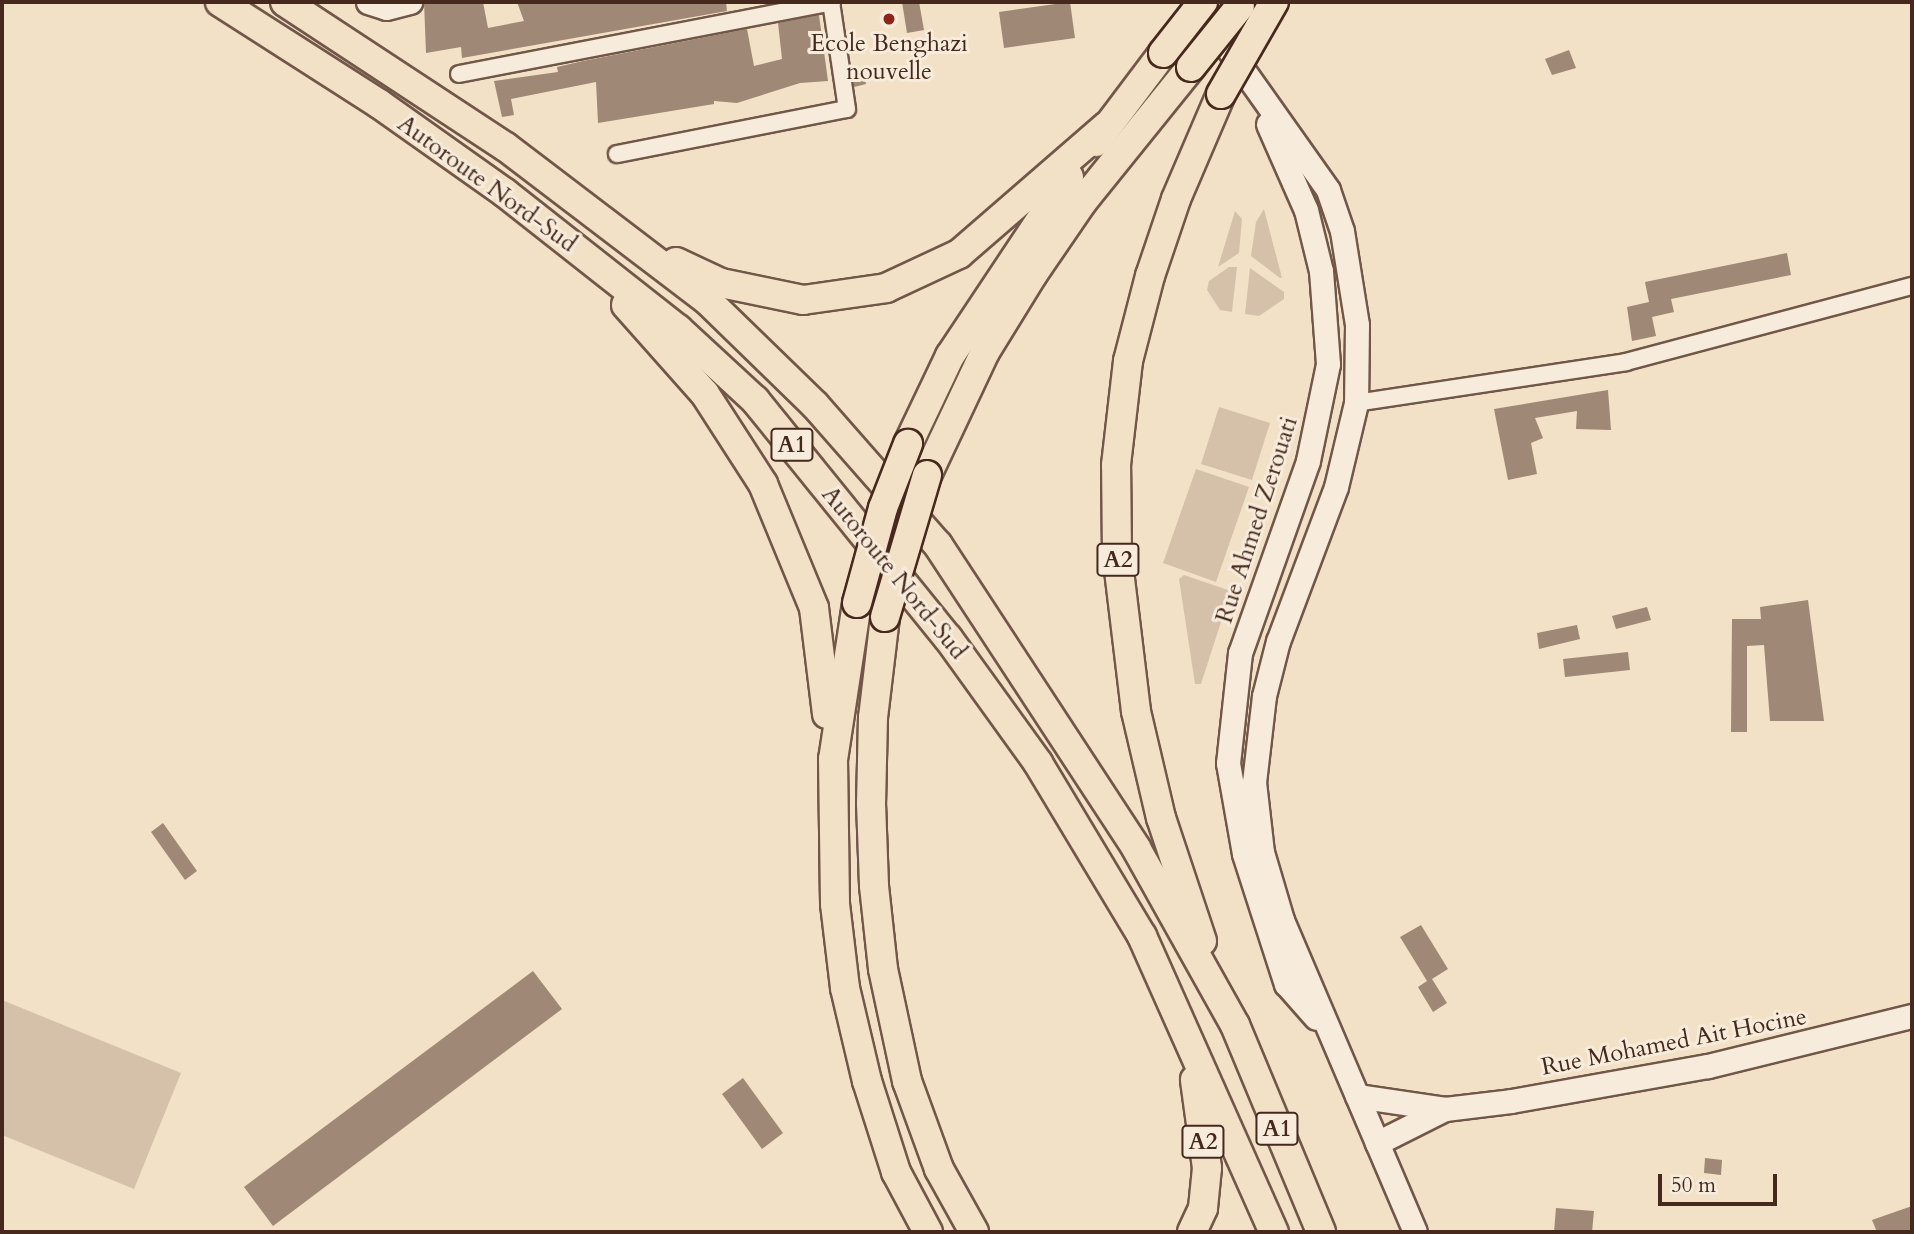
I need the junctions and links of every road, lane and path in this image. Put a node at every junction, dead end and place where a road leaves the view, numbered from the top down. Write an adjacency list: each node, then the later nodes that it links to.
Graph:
1 (220, 2): 15 (highway, Autoroute Nord-Sud / A1)
2 (285, 2): 14 (highway, Autoroute Nord-Sud / A1)
3 (368, 2): 4 (main road)
4 (410, 2)
5 (832, 2): 10 (street); 13 (street)
6 (1195, 2): 11 (main road)
7 (1203, 2): 12 (highway, bridge)
8 (1274, 2): 20 (highway, A2, bridge)
9 (1241, 4): 27 (highway, bridge)
10 (459, 74)
11 (1253, 89): 17 (main road, Rue Ahmed Zerouati); 21 (main road, Rue Ahmed Zerouati)
12 (1107, 126): 14 (highway); 18 (highway, bridge)
13 (617, 154)
14 (610, 227): 20 (highway, Autoroute Nord-Sud / A1)
15 (572, 246): 18 (highway); 22 (highway, Autoroute Nord-Sud / A1)
16 (1912, 286): 17 (street)
17 (1356, 403): 21 (main road, Rue Ahmed Zerouati)
18 (833, 759): 26 (highway)
19 (1912, 1016): 24 (main road, Rue Mohamed Ait Hocine)
20 (1235, 1025): 30 (highway, Autoroute Nord-Sud / A1)
21 (1328, 1032): 23 (main road, Rue Ahmed Zerouati)
22 (1191, 1049): 28 (highway, A2); 29 (highway, Autoroute Nord-Sud / A1)
23 (1357, 1096): 24 (main road); 25 (main road, Rue Ahmed Zerouati)
24 (1445, 1109): 25 (main road)
25 (1377, 1143): 31 (main road, Rue Ahmed Zerouati)
26 (928, 1232)
27 (974, 1232)
28 (1192, 1232)
29 (1274, 1232)
30 (1321, 1232)
31 (1415, 1232)

